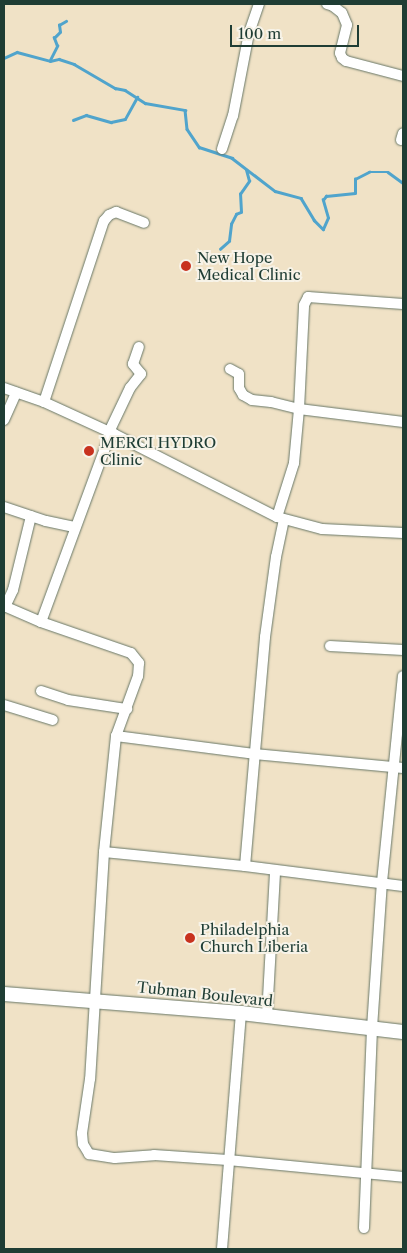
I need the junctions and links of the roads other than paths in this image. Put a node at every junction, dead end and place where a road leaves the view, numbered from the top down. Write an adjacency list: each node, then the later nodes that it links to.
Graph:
1 (259, 4): 4 (street)
2 (327, 4): 3 (street)
3 (403, 76)
4 (222, 149)
5 (144, 223): 11 (street)
6 (403, 304): 12 (street)
7 (139, 347): 15 (street)
8 (230, 369): 12 (street)
9 (4, 388): 10 (street)
10 (16, 393): 11 (street); 13 (street)
11 (44, 402): 15 (street)
12 (299, 409): 14 (street); 18 (street)
13 (4, 420)
14 (403, 422)
15 (111, 433): 18 (street); 19 (street)
16 (4, 507): 17 (street)
17 (30, 516): 19 (street); 21 (street)
18 (281, 518): 20 (street); 31 (street)
19 (75, 527): 22 (street)
20 (403, 534)
21 (4, 607): 22 (street)
22 (40, 622): 28 (street)
23 (330, 646): 24 (street)
24 (403, 650)
25 (403, 676): 32 (street)
26 (42, 691): 28 (street)
27 (4, 705): 29 (street)
28 (127, 709): 30 (street)
29 (53, 720)
30 (116, 736): 31 (street); 33 (street)
31 (254, 754): 32 (street); 34 (street)
32 (399, 768): 36 (street)
33 (104, 852): 34 (street); 39 (street)
34 (245, 866): 35 (street)
35 (275, 871): 36 (street); 41 (street)
36 (382, 882): 37 (street); 42 (street)
37 (403, 886)
38 (4, 994): 39 (highway, Tubman Boulevard)
39 (94, 1000): 40 (highway, Tubman Boulevard); 44 (street)
40 (241, 1013): 41 (highway, Tubman Boulevard); 44 (street)
41 (267, 1016): 42 (highway, Tubman Boulevard)
42 (372, 1028): 43 (highway, Tubman Boulevard); 45 (street)
43 (403, 1032)
44 (228, 1160): 45 (street); 48 (street)
45 (368, 1173): 46 (street); 47 (street)
46 (403, 1177)
47 (364, 1228)
48 (222, 1249)

